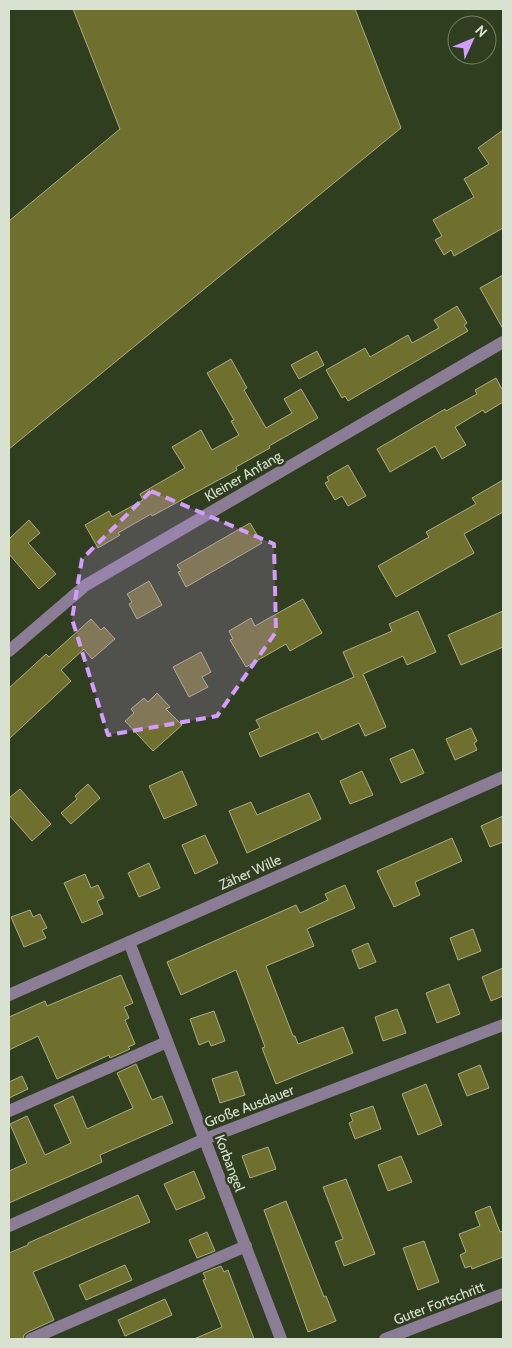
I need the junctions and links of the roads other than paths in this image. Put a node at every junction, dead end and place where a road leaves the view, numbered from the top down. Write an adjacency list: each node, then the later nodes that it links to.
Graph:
1 (503, 342): 2 (street, Kleiner Anfang)
2 (9, 651)
3 (503, 777): 4 (street, Zäher Wille)
4 (129, 942): 5 (street, Zäher Wille); 7 (street, Korbangel)
5 (9, 995)
6 (503, 1025): 9 (street, Große Ausdauer)
7 (167, 1042): 8 (street); 9 (street, Korbangel)
8 (9, 1111)
9 (205, 1139): 10 (street, Große Ausdauer); 11 (street, Korbangel)
10 (9, 1226)
11 (246, 1246): 13 (street); 14 (street, Korbangel)
12 (503, 1294): 15 (street, Guter Fortschritt)
13 (31, 1339)
14 (281, 1339)
15 (385, 1339)

